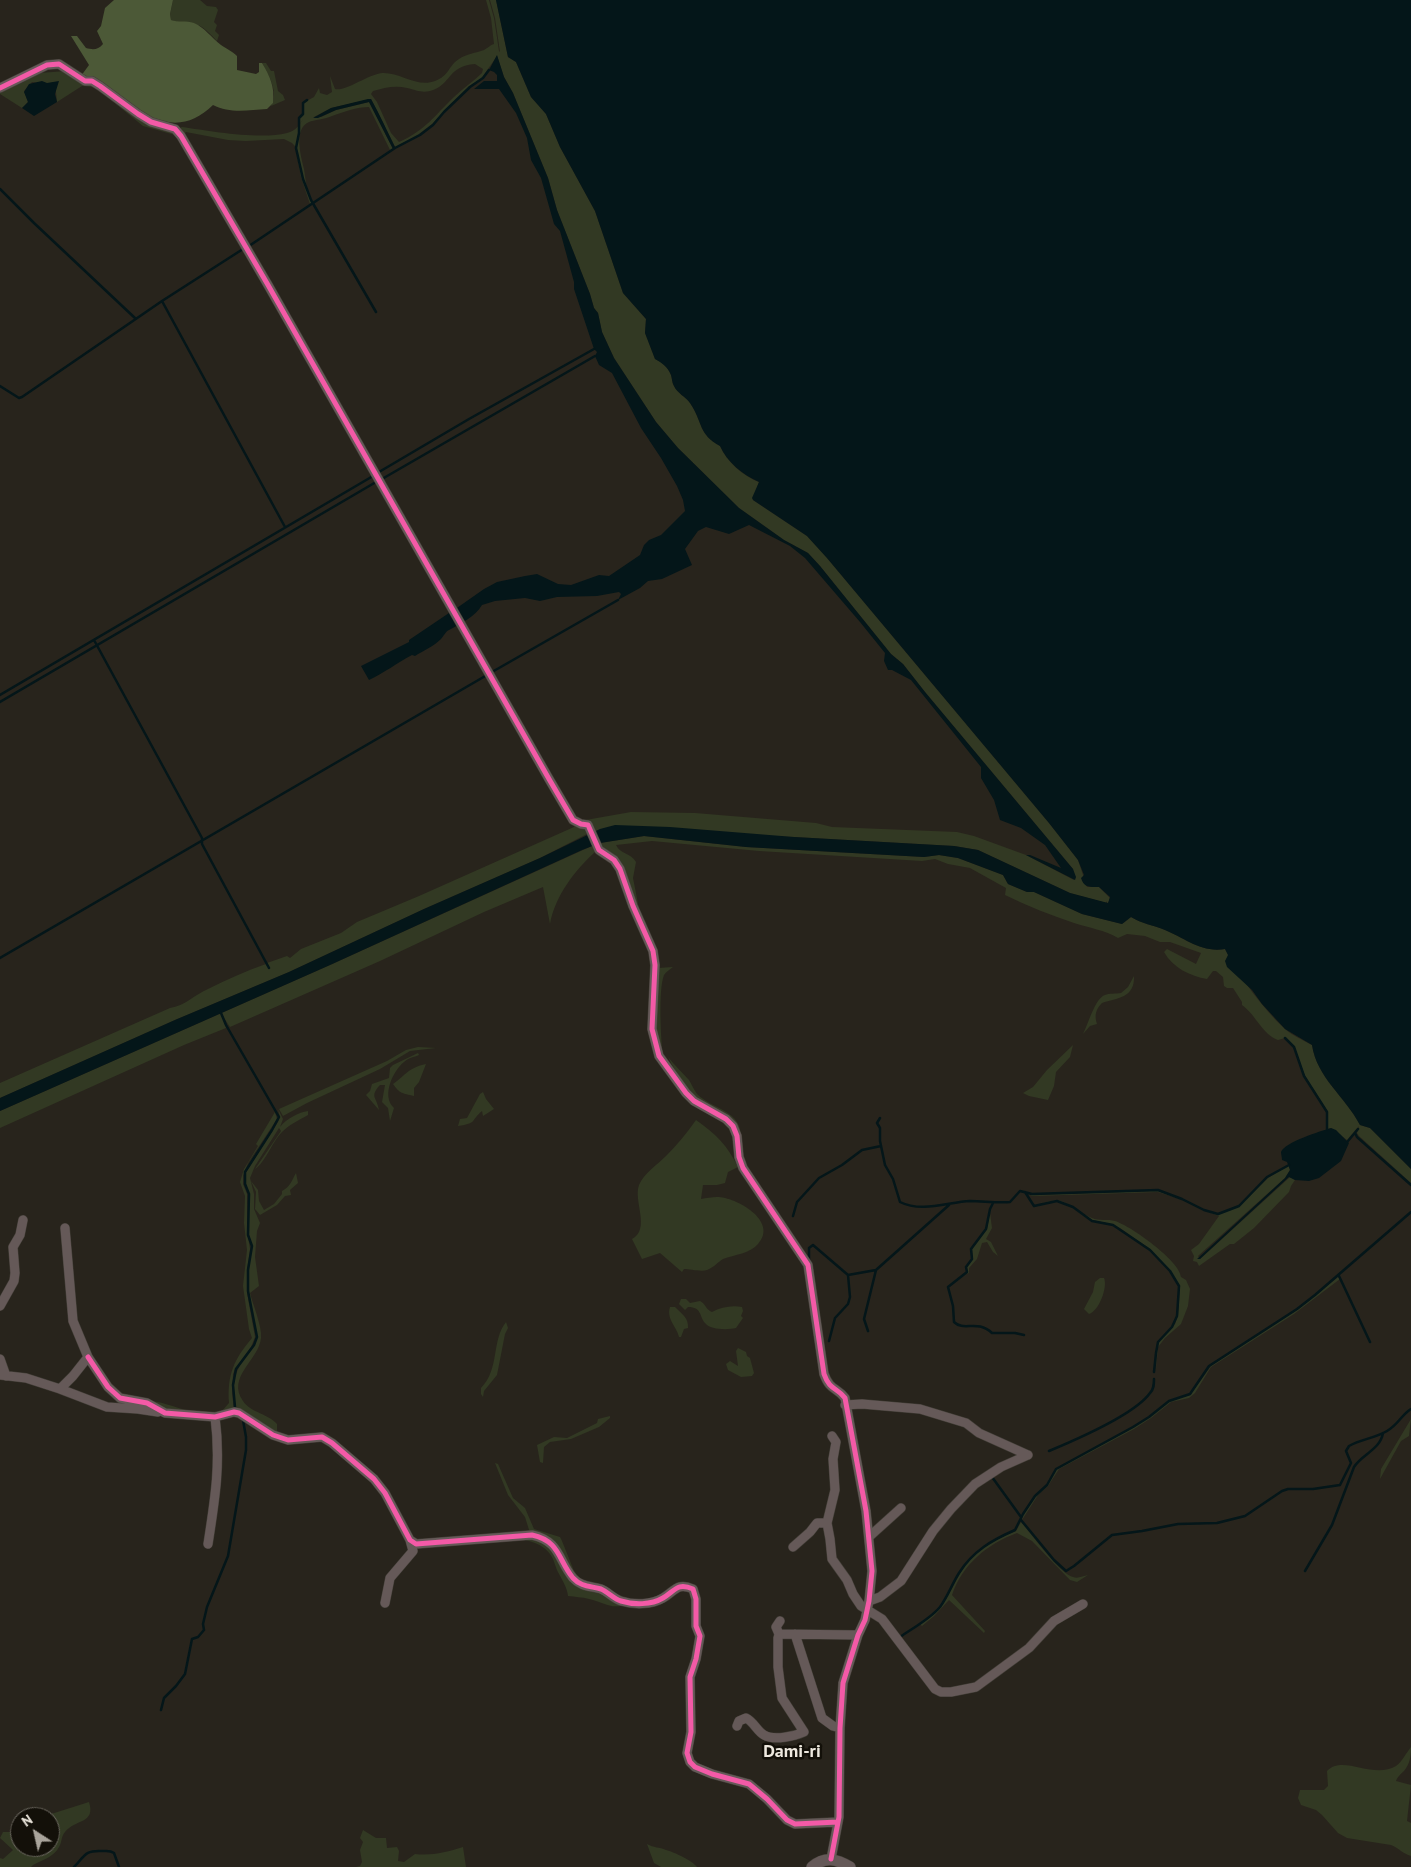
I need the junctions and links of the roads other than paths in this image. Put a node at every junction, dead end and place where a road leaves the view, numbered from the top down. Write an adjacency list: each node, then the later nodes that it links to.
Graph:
1 (0, 88): 9 (street)
2 (23, 1220): 4 (street)
3 (65, 1228): 5 (street)
4 (0, 1306)
5 (88, 1357): 8 (street); 10 (street)
6 (0, 1359): 7 (street)
7 (3, 1375): 8 (street)
8 (60, 1389): 10 (street)
9 (845, 1404): 15 (street); 19 (street)
10 (165, 1413): 11 (street)
11 (215, 1417): 16 (street); 17 (street)
12 (832, 1436): 14 (street)
13 (901, 1508): 15 (street)
14 (827, 1523): 18 (street); 22 (street)
15 (870, 1536): 19 (street)
16 (410, 1540): 20 (street); 29 (street)
17 (208, 1544)
18 (793, 1547)
19 (869, 1601): 22 (street)
20 (385, 1603)
21 (1083, 1604): 22 (street)
22 (867, 1611): 26 (street)
23 (780, 1621): 24 (street)
24 (779, 1634): 25 (street); 27 (street)
25 (795, 1634): 26 (street); 28 (street)
26 (858, 1635): 28 (street)
27 (736, 1726)
28 (840, 1728): 29 (street)
29 (838, 1822): 30 (street)
30 (840, 1864): 31 (street)
31 (812, 1867)

